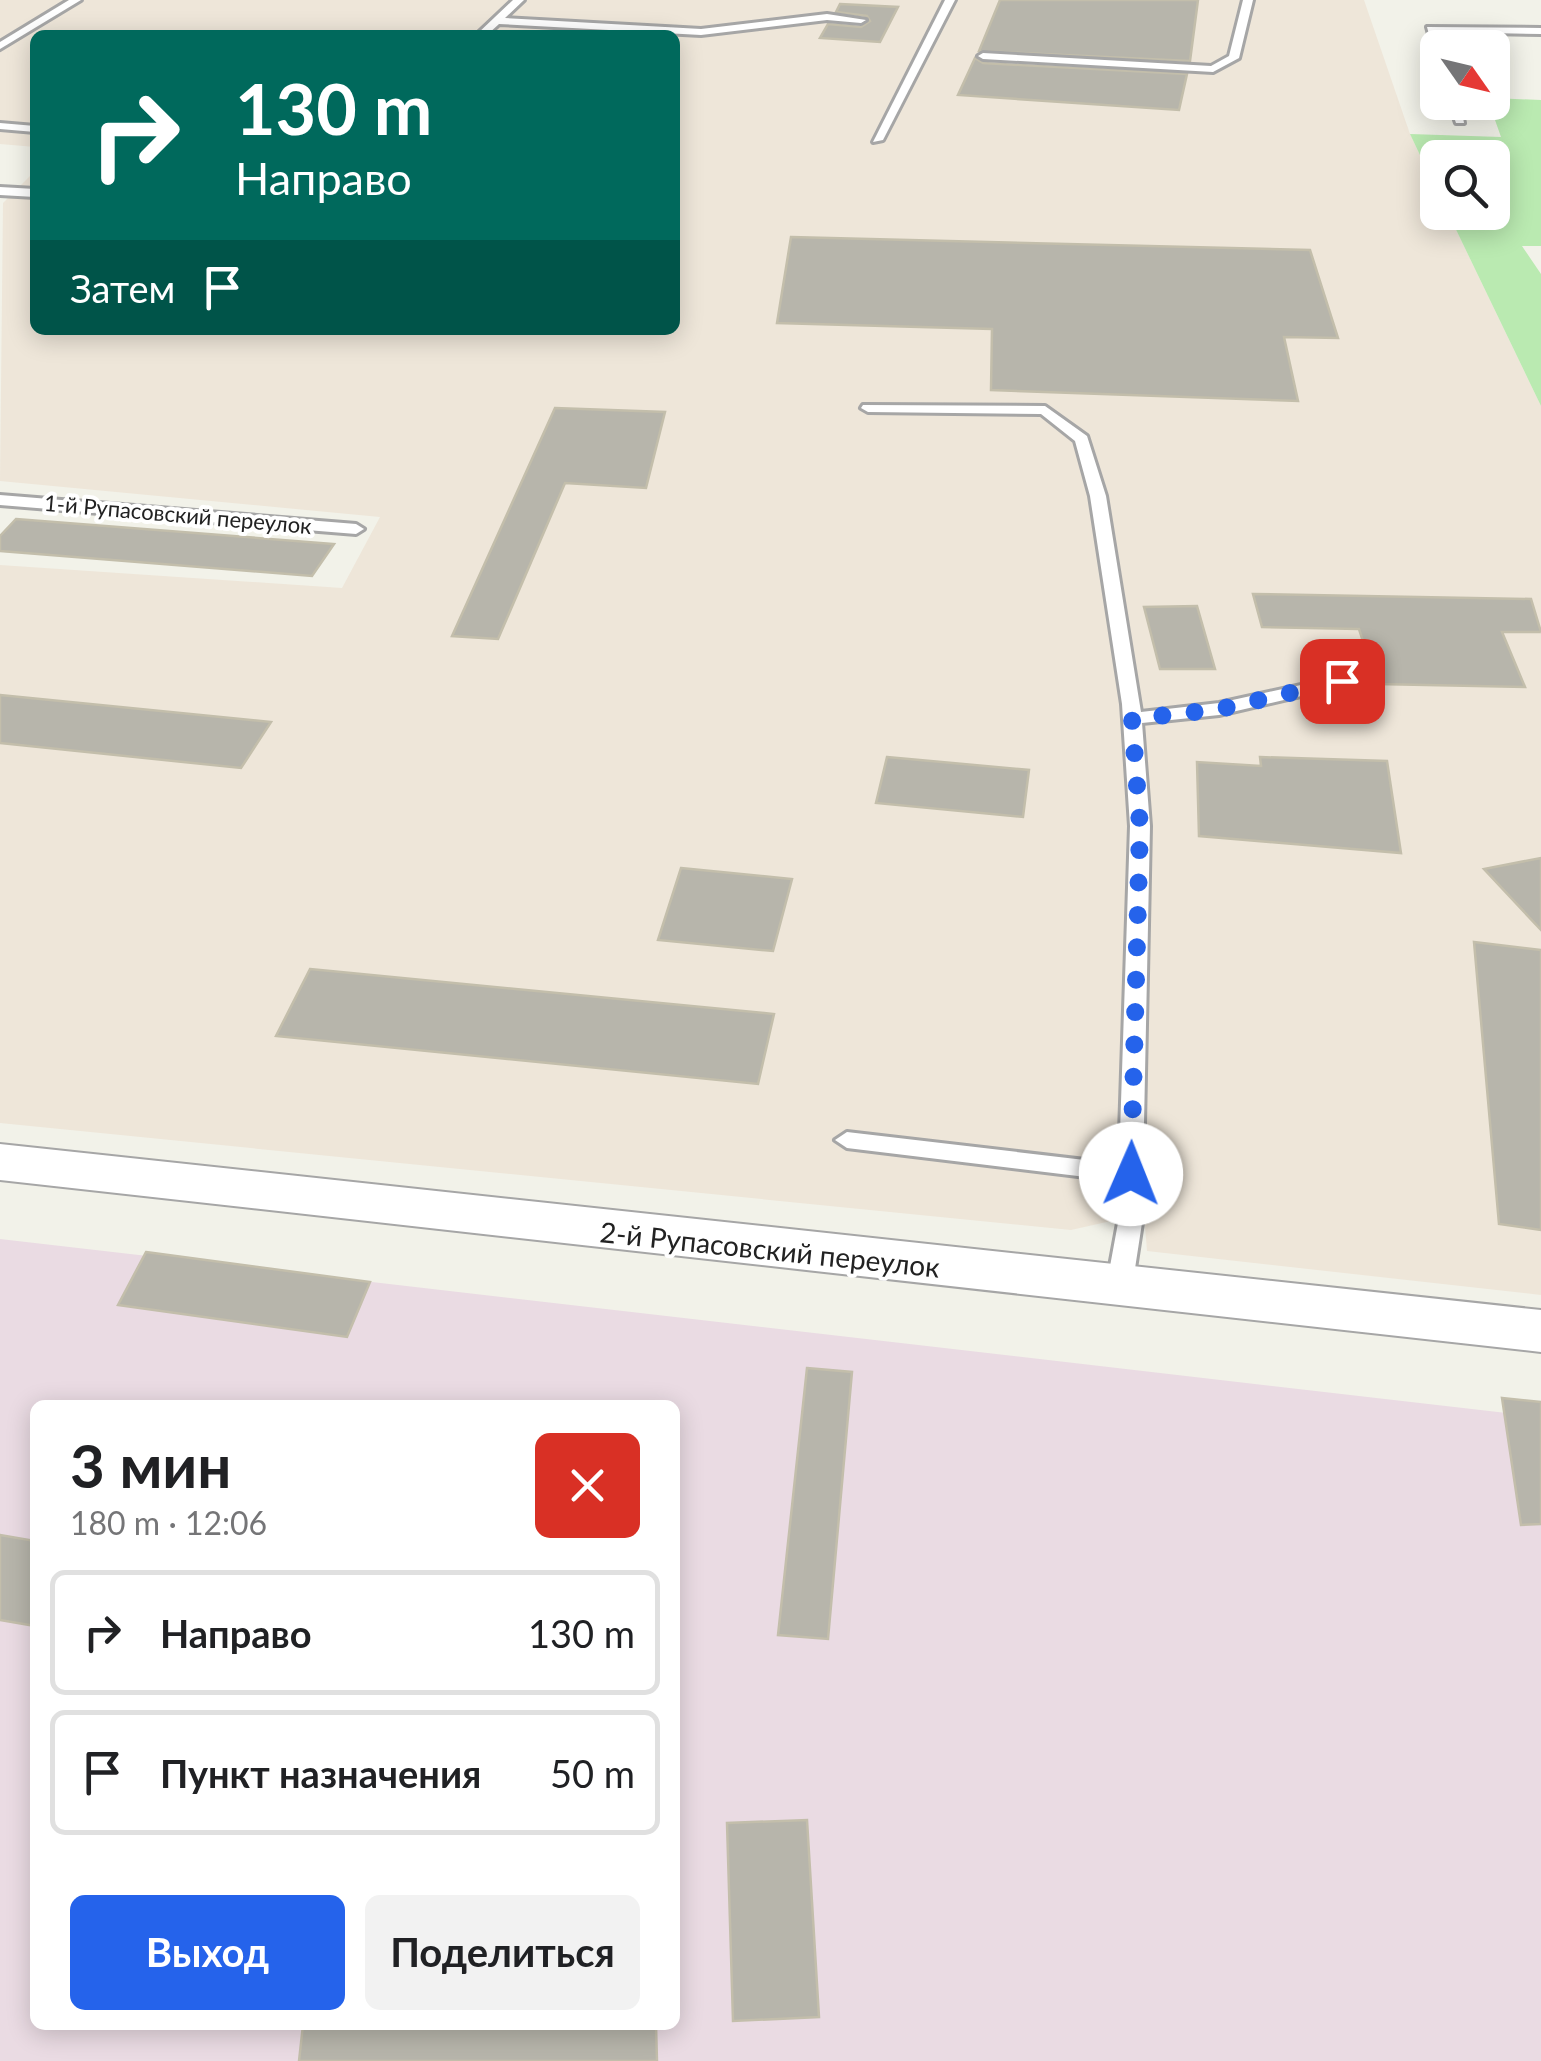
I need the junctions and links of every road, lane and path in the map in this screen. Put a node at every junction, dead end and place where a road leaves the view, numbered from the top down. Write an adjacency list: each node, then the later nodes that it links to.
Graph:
1 (76, 0): 14 (lane)
2 (519, 0): 6 (lane)
3 (950, 0): 18 (lane)
4 (1248, 0): 15 (lane)
5 (861, 20): 12 (lane)
6 (496, 21): 7 (lane); 8 (lane)
7 (486, 30)
8 (664, 30)
9 (1432, 30): 10 (lane)
10 (1504, 30)
11 (1510, 30): 13 (lane)
12 (680, 31)
13 (1541, 31)
14 (0, 46)
15 (983, 56)
16 (0, 126): 17 (lane)
17 (30, 128)
18 (877, 140)
19 (0, 191): 20 (lane)
20 (30, 193)
21 (868, 408): 25 (lane)
22 (0, 500): 23 (lane, 1-й Рупасовский переулок)
23 (356, 529)
24 (1342, 681): 25 (lane)
25 (1132, 719): 28 (lane)
26 (847, 1140): 28 (lane)
27 (0, 1162): 29 (street, 2-й Рупасовский переулок)
28 (1131, 1174): 29 (lane)
29 (1119, 1288): 30 (street, 2-й Рупасовский переулок)
30 (1541, 1332)

